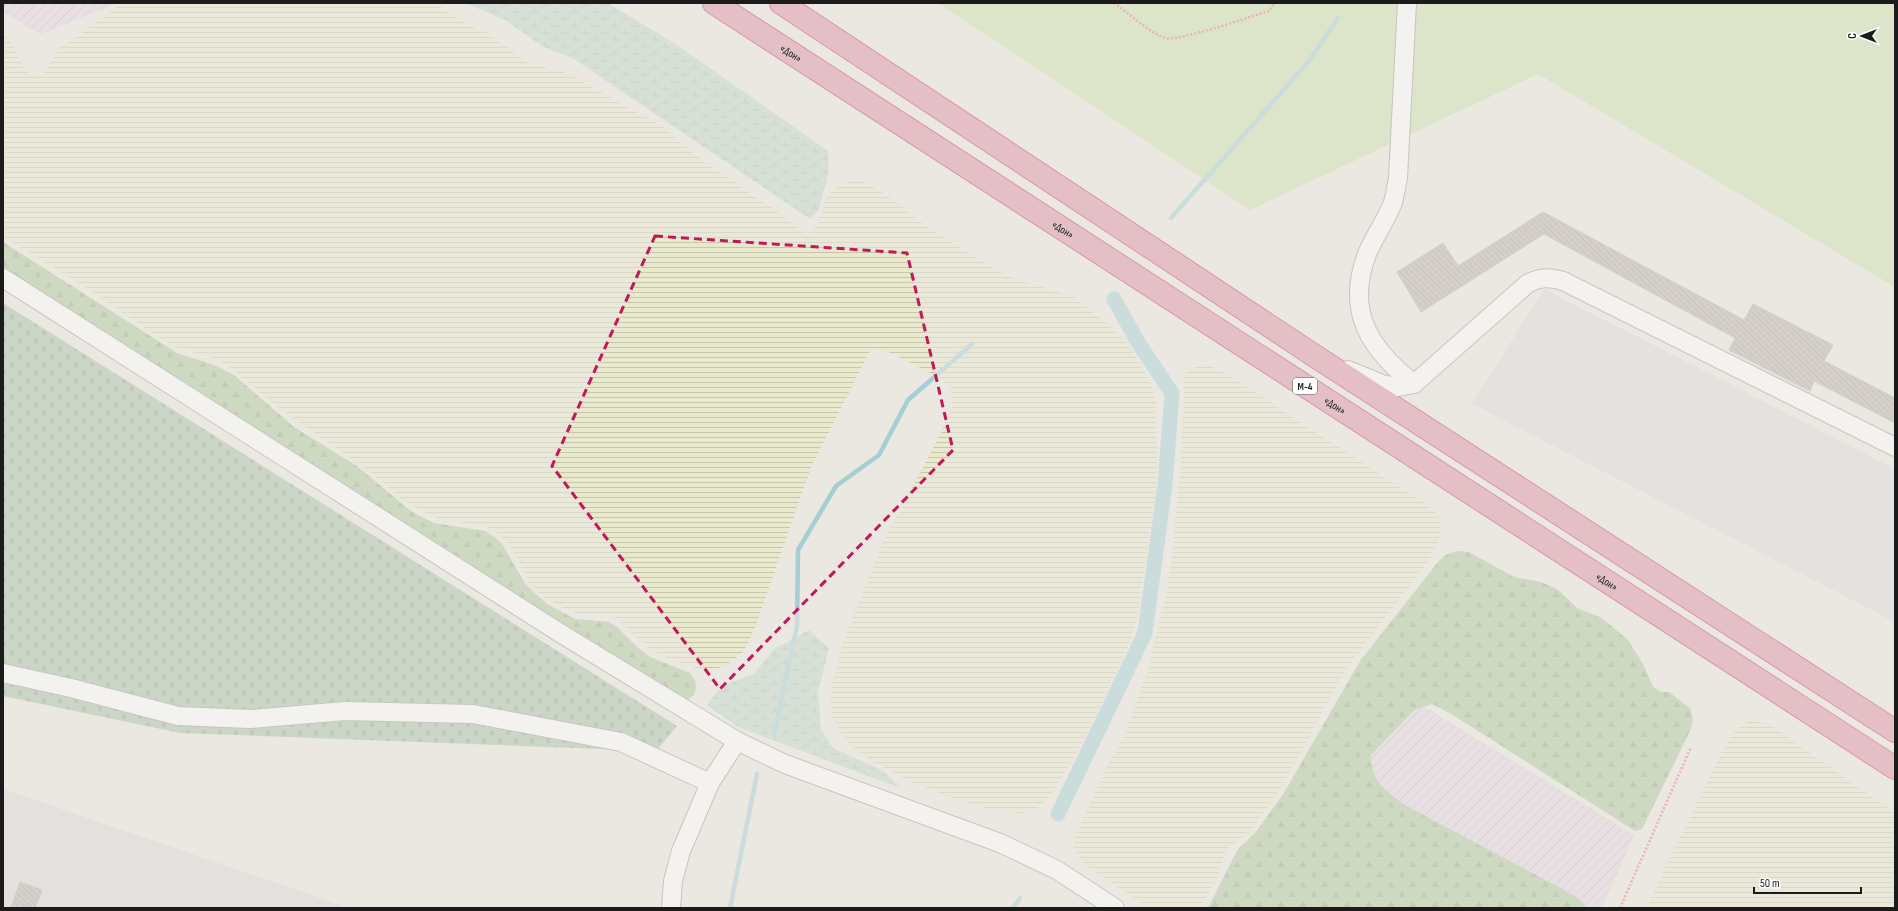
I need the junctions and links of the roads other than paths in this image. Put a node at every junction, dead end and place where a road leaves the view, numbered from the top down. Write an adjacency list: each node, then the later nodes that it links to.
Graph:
1 (714, 3): 11 (highway, «Дон» / М-4)
2 (781, 3): 5 (highway)
3 (1407, 3): 6 (street)
4 (3, 278): 10 (street)
5 (1321, 360): 6 (street); 9 (highway)
6 (1414, 384): 7 (street)
7 (1895, 447)
8 (3, 673): 12 (street)
9 (1895, 731)
10 (737, 741): 12 (street); 14 (street)
11 (1895, 768)
12 (710, 783): 13 (street)
13 (671, 908)
14 (1115, 908)

